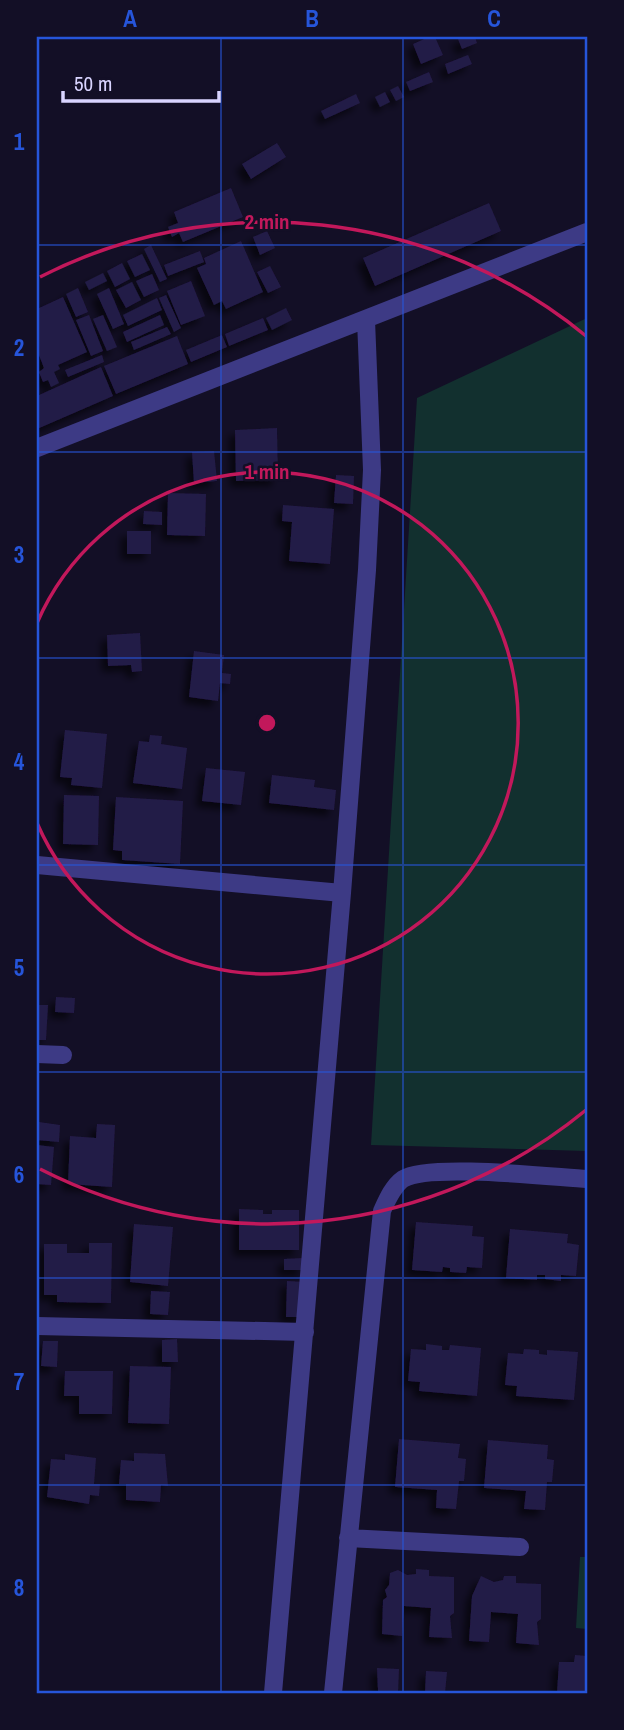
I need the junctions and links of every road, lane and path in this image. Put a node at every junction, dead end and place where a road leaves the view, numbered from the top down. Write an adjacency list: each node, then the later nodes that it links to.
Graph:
1 (587, 232): 2 (street)
2 (366, 320): 3 (street); 5 (street)
3 (37, 448)
4 (37, 865): 5 (street)
5 (342, 893): 10 (street)
6 (37, 1054): 7 (street)
7 (63, 1055)
8 (587, 1179): 11 (street)
9 (37, 1325): 10 (street)
10 (304, 1332): 13 (street)
11 (348, 1538): 12 (street); 14 (street)
12 (520, 1547)
13 (273, 1693)
14 (333, 1693)

